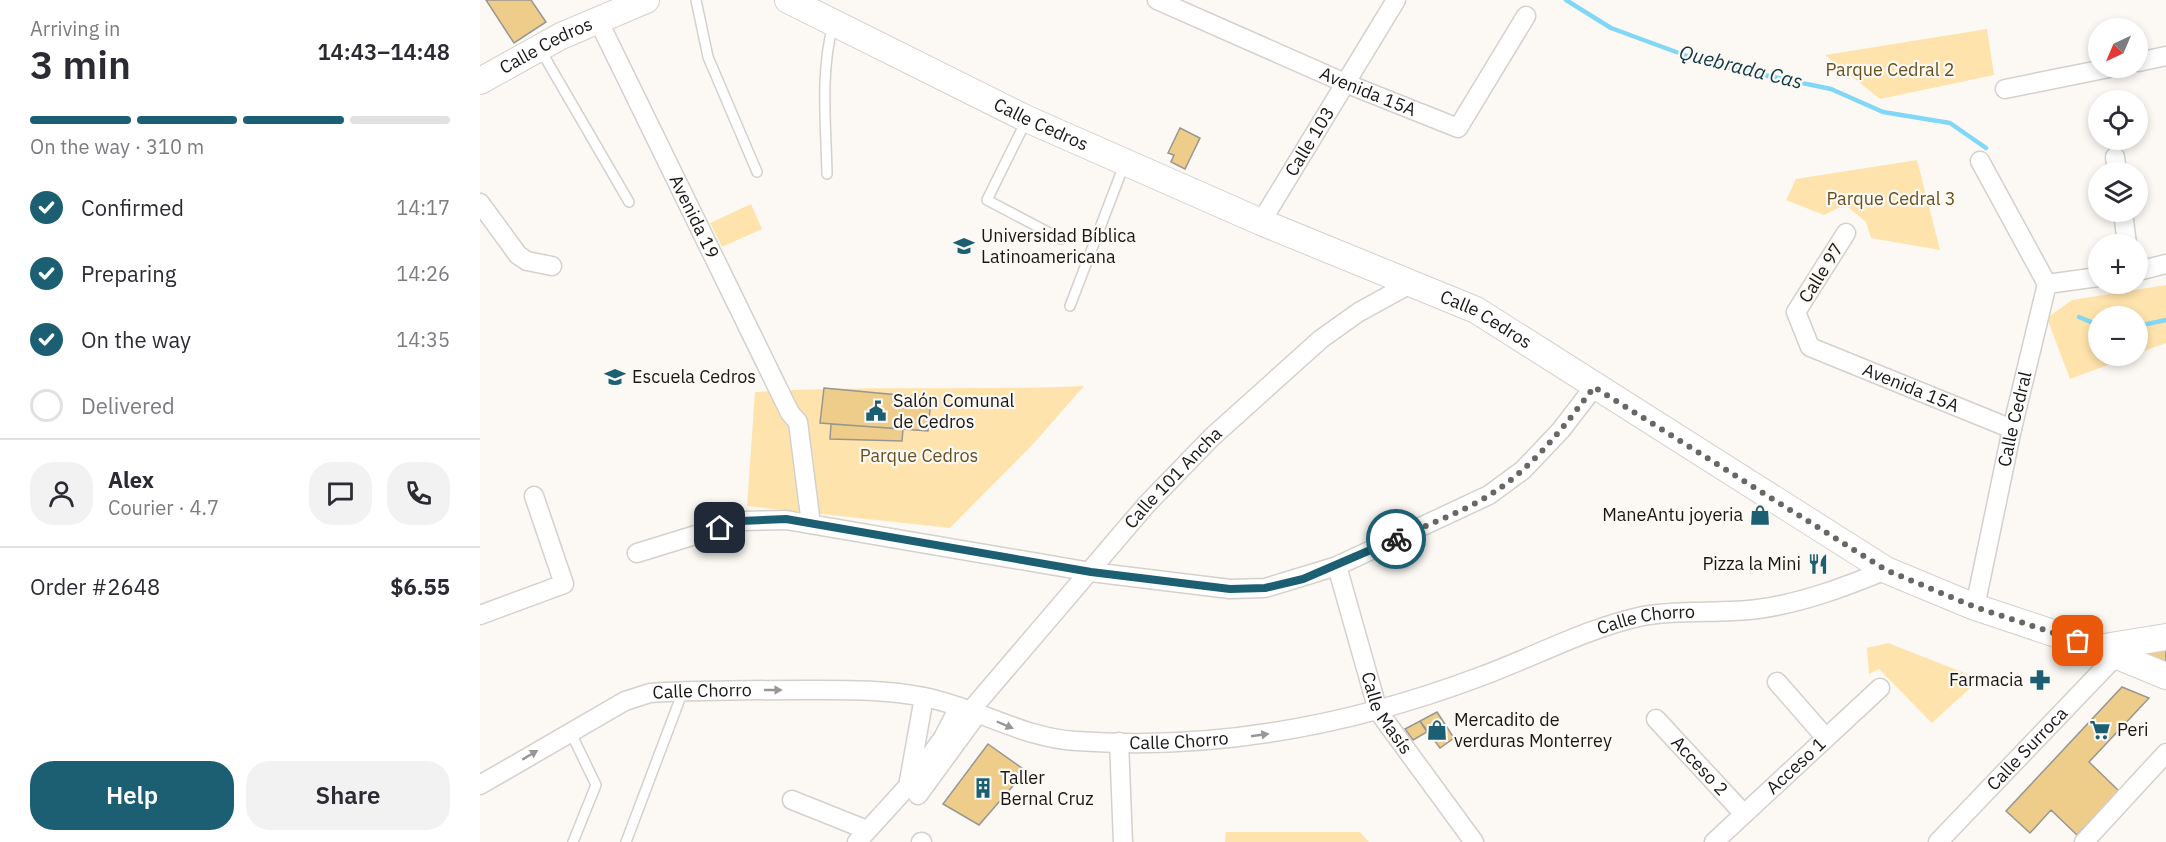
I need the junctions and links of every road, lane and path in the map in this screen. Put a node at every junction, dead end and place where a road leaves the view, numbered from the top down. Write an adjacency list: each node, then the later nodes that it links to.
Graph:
1 (646, 0): 7 (street, Calle Cedros)
2 (696, 0): 19 (lane)
3 (788, 0): 8 (street, Calle Cedros)
4 (1157, 0): 14 (street, Avenida 15A)
5 (1396, 0): 14 (street, Calle 103)
6 (1526, 16): 14 (street, Avenida 15A)
7 (597, 20): 9 (street, Calle Cedros); 37 (street, Avenida 19)
8 (834, 24): 16 (street, Calle Cedros); 20 (lane)
9 (539, 47): 13 (street, Calle Cedros); 21 (lane)
10 (2166, 56): 11 (street)
11 (2148, 60)
12 (2088, 72): 15 (street)
13 (480, 81)
14 (1345, 83): 23 (street, Calle 103)
15 (2005, 88)
16 (1027, 119): 18 (street, Calle Cedros); 25 (lane)
17 (1980, 161): 31 (street)
18 (1125, 162): 23 (street, Calle Cedros); 32 (lane)
19 (757, 172)
20 (827, 174)
21 (629, 202)
22 (480, 203): 27 (street)
23 (1261, 222): 30 (street, Calle Cedros)
24 (1846, 233): 33 (street, Calle 97)
25 (1061, 239)
26 (2166, 264): 28 (street)
27 (552, 266)
28 (2148, 268)
29 (2088, 278): 31 (street)
30 (1410, 284): 34 (street, Calle Cedros); 41 (street, Calle 101 Ancha)
31 (2047, 284): 35 (street, Calle Cedral)
32 (1070, 306)
33 (1810, 347): 35 (street, Avenida 15A)
34 (1594, 387): 39 (street); 40 (street, Calle Cedros)
35 (2012, 429): 42 (street, Calle Cedral)
36 (534, 496): 43 (street)
37 (811, 524): 38 (street); 41 (street)
38 (637, 553)
39 (1337, 566): 41 (street); 52 (street, Calle Masís)
40 (1886, 570): 42 (street, Calle Cedros); 52 (street, Calle Chorro)
41 (1091, 572): 51 (street, Calle 101 Ancha)
42 (1975, 607): 45 (street, Calle Cedros)
43 (480, 615)
44 (2166, 637): 45 (street, Calle Cedros)
45 (2107, 652): 46 (street); 68 (street, Calle Surroca)
46 (2166, 676)
47 (1777, 682): 55 (street)
48 (1880, 688): 55 (street, Acceso 1)
49 (683, 691): 50 (street, Calle Chorro, one-way to 50); 54 (street, Calle Chorro); 64 (lane)
50 (924, 697): 51 (street, Calle Chorro); 59 (street)
51 (969, 710): 56 (street, Calle Chorro, one-way to 56); 59 (street, Calle 101 Ancha)
52 (1378, 711): 56 (street, Calle Chorro, one-way to 52); 66 (street, Calle Masís)
53 (1656, 719): 61 (street, Acceso 2)
54 (570, 731): 58 (street, Calle Chorro, one-way to 54); 63 (lane)
55 (1826, 738): 61 (street, Acceso 1)
56 (1119, 742): 65 (street)
57 (2166, 753): 69 (street)
58 (480, 784)
59 (913, 791): 62 (street, Calle 101 Ancha)
60 (792, 800): 62 (street)
61 (1744, 814): 67 (street, Acceso 1)
62 (862, 836)
63 (573, 842)
64 (626, 842)
65 (1123, 842)
66 (1474, 842)
67 (1714, 842)
68 (1938, 842)
69 (2084, 842)

